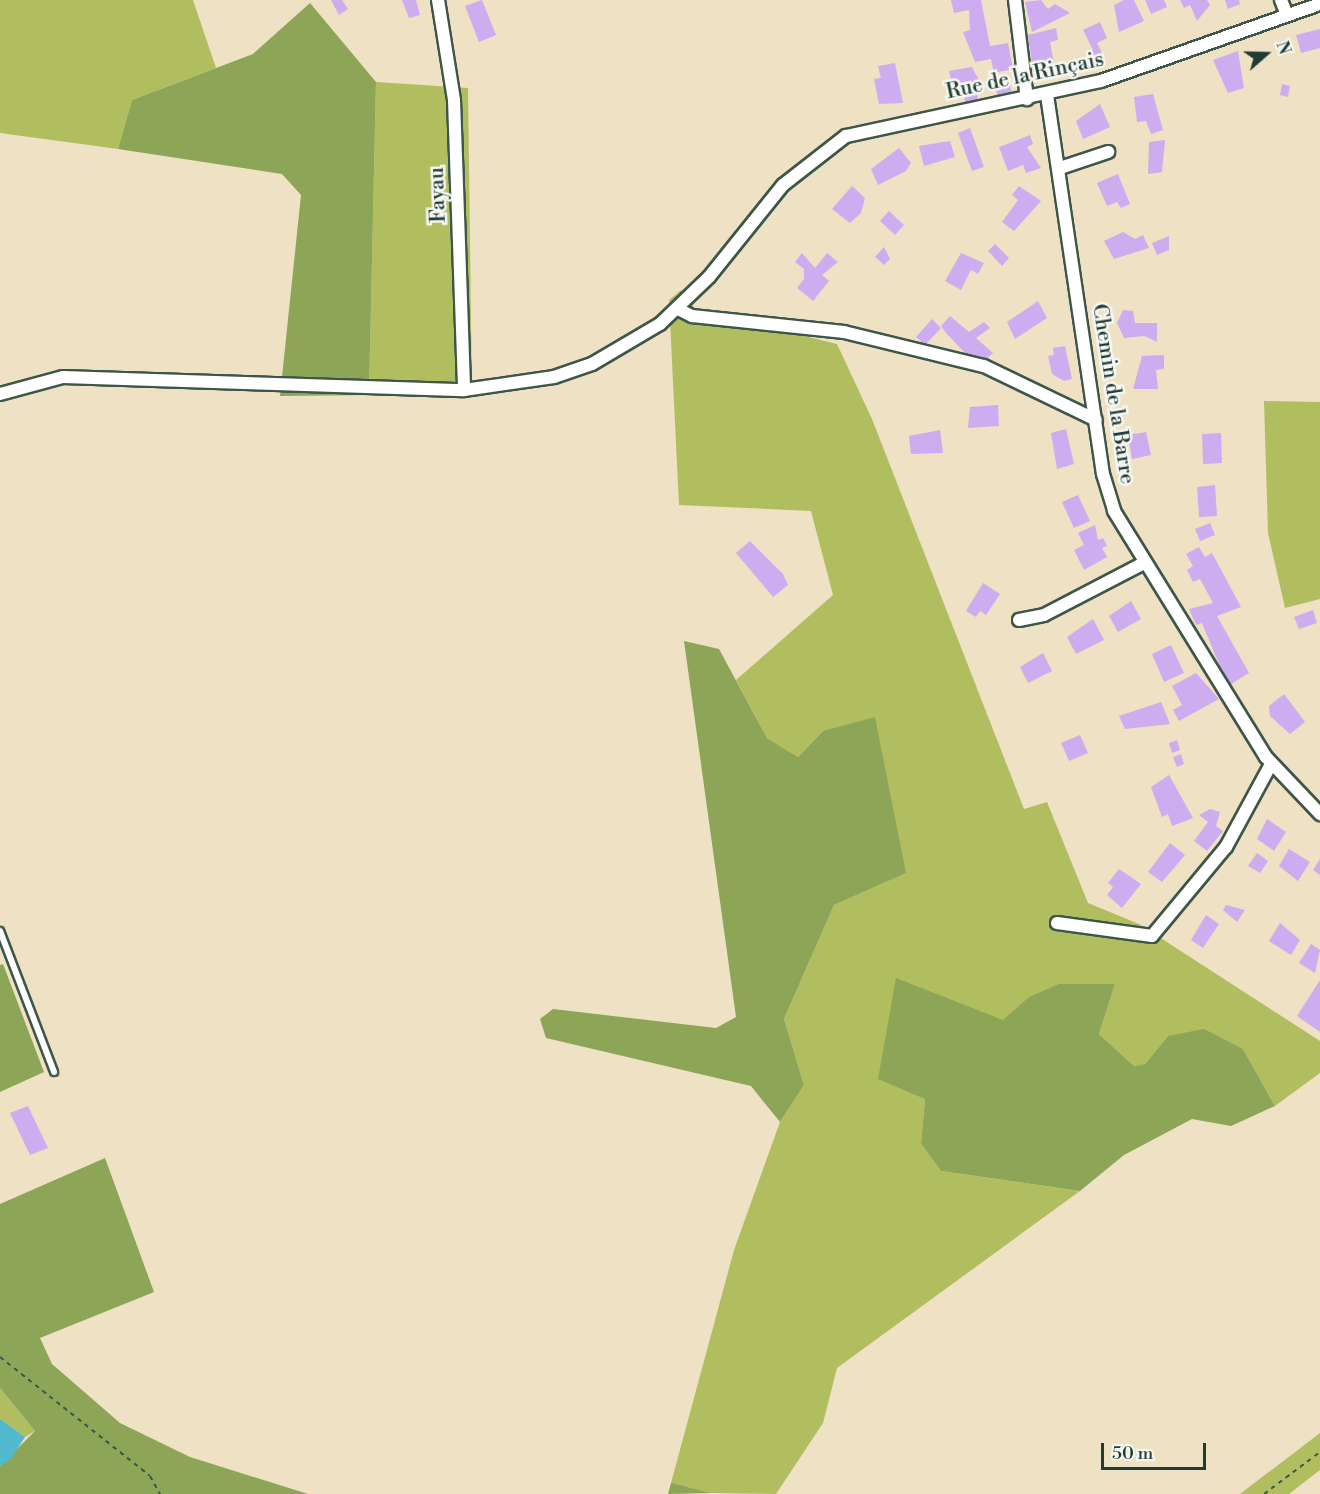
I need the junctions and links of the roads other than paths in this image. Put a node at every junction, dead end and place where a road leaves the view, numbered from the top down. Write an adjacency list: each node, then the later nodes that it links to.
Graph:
1 (438, 0): 11 (street, Fayau)
2 (1015, 0): 7 (street)
3 (1281, 0): 5 (street)
4 (1320, 4): 5 (street, Rue de la Rinçais)
5 (1287, 15): 6 (street, Rue de la Rinçais)
6 (1047, 96): 7 (street, Rue de la Rinçais); 9 (street, Chemin de la Barre)
7 (1027, 99): 10 (street, Rue de la Rinçais)
8 (1108, 152): 9 (street)
9 (1060, 168): 13 (street, Chemin de la Barre)
10 (678, 309): 11 (street, Rue de la Rinçais); 13 (street)
11 (464, 390): 12 (street, Rue de la Rinçais)
12 (0, 394)
13 (1096, 420): 14 (street, Chemin de la Barre)
14 (1144, 563): 15 (street); 16 (street, Chemin de la Barre)
15 (1019, 620)
16 (1271, 764): 17 (street, Chemin de la Barre); 18 (street)
17 (1320, 814)
18 (1057, 924)
19 (0, 931): 20 (lane)
20 (54, 1072)

